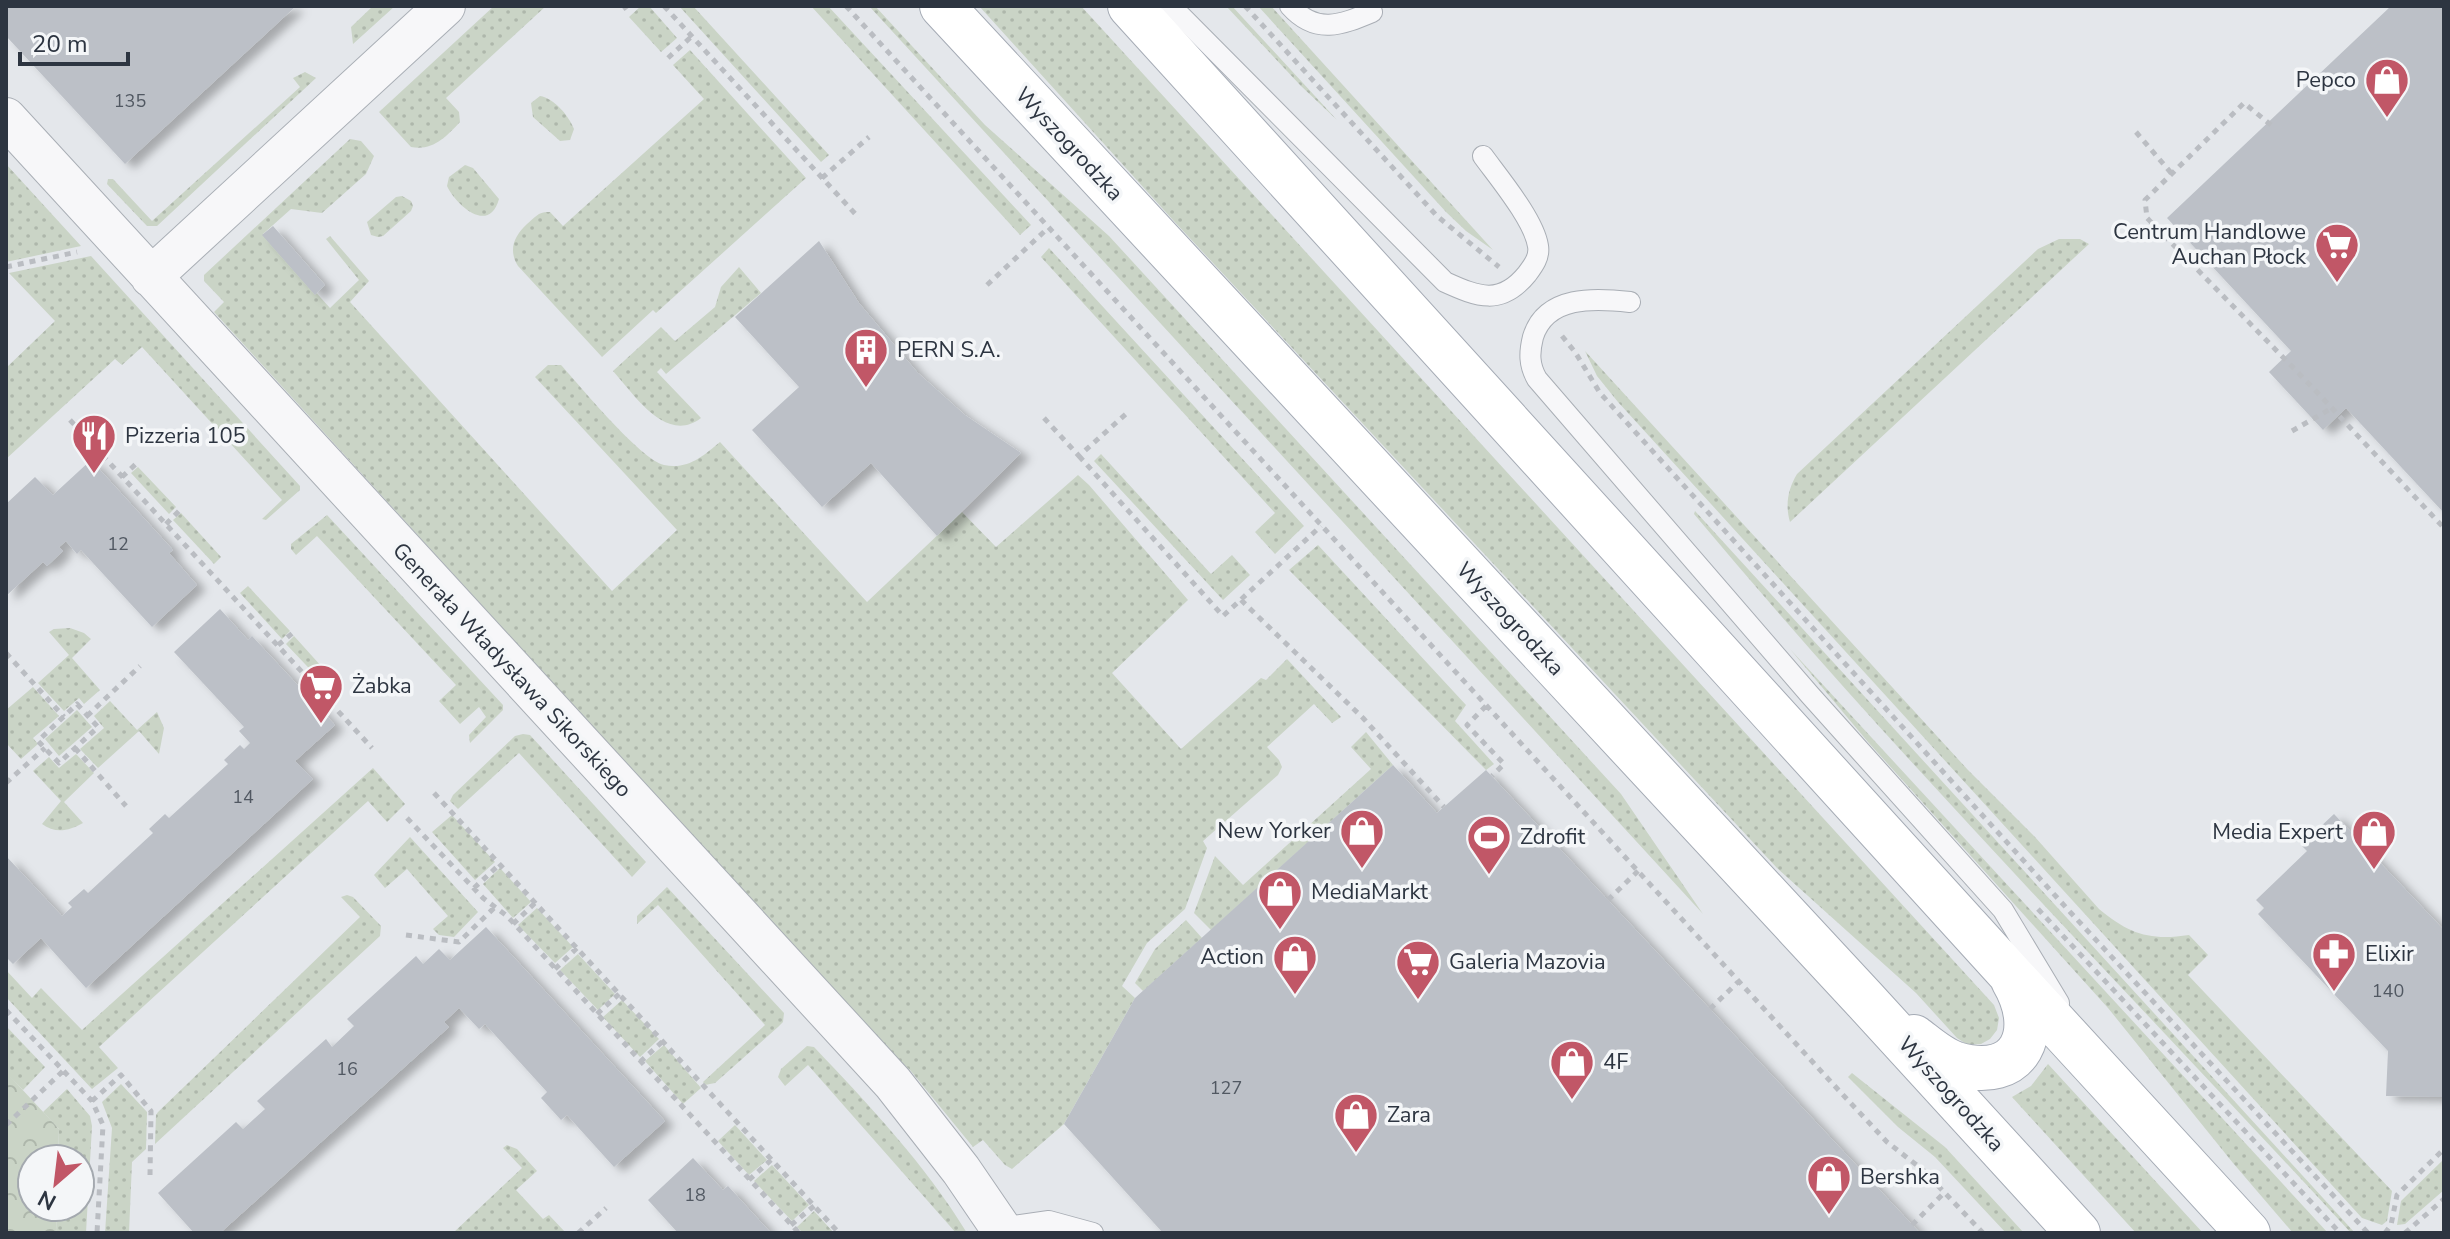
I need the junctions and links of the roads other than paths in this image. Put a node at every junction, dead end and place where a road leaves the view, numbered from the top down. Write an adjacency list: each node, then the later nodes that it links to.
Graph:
1 (445, 6): 9 (street)
2 (942, 6): 12 (main road, Wyszogrodzka)
3 (1130, 6): 11 (main road)
4 (1171, 6): 8 (lane)
5 (1294, 11): 6 (lane)
6 (1372, 12)
7 (6, 118): 9 (street, Generała Władysława Sikorskiego)
8 (1483, 156)
9 (151, 277): 14 (street, Generała Władysława Sikorskiego)
10 (1630, 302): 13 (lane)
11 (2011, 975): 12 (main road); 13 (main road)
12 (1864, 999): 16 (main road, Wyszogrodzka)
13 (2102, 1075): 17 (main road)
14 (1002, 1230): 15 (lane)
15 (1093, 1233)
16 (2078, 1233)
17 (2248, 1233)

